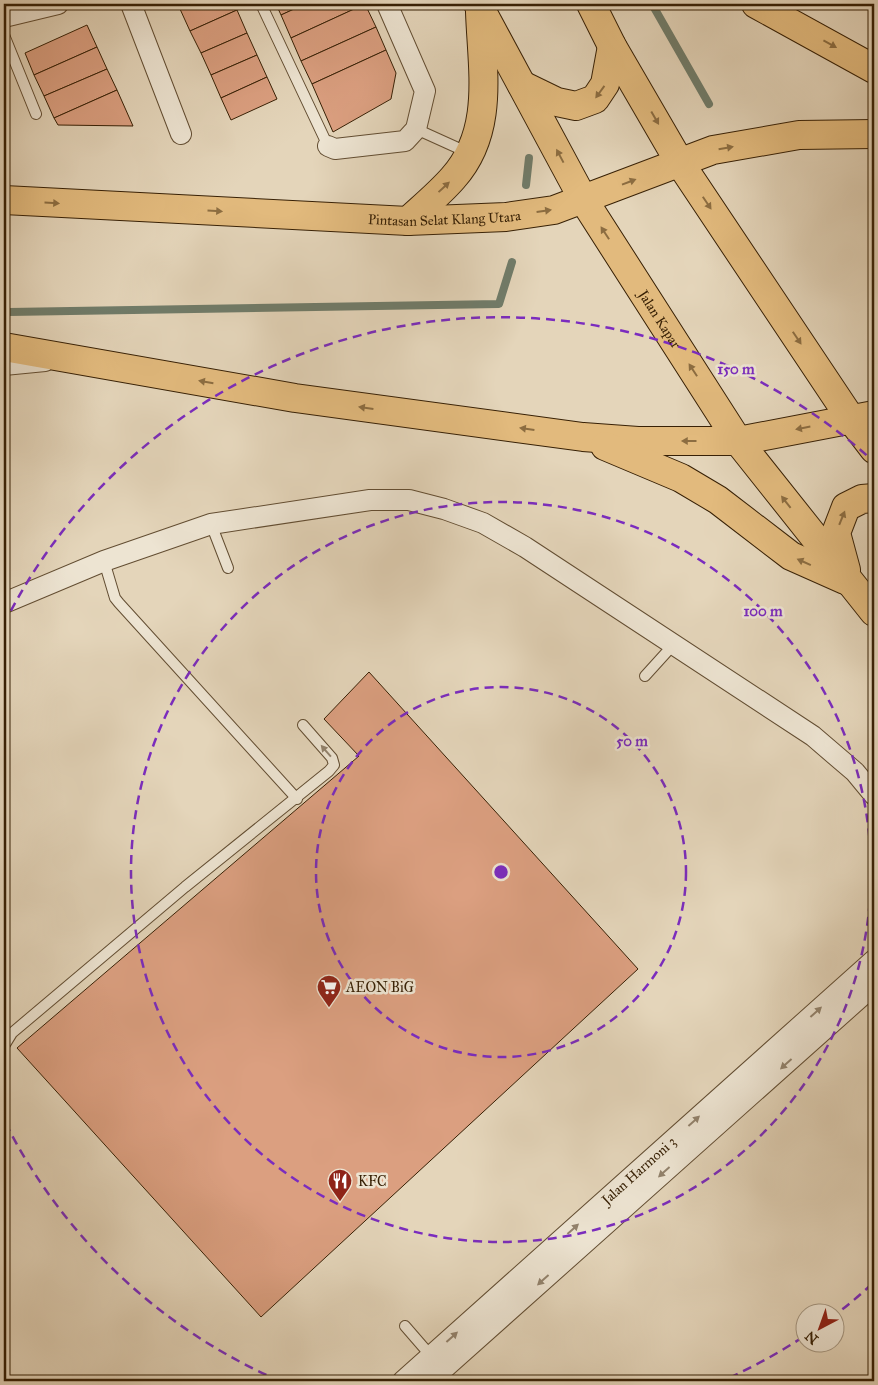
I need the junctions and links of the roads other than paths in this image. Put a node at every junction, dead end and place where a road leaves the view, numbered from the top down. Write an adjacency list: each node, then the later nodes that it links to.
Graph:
1 (58, 4): 8 (street)
2 (131, 4): 15 (street)
3 (262, 4): 17 (lane)
4 (387, 4): 14 (street)
5 (591, 4): 10 (highway)
6 (756, 4): 11 (highway, one-way to 11)
7 (479, 5): 12 (highway, Jalan Kapar); 18 (highway)
8 (4, 17)
9 (4, 35): 13 (lane)
10 (612, 46): 12 (highway, one-way to 12); 19 (highway, one-way to 19)
11 (874, 69)
12 (522, 85): 20 (highway, Jalan Kapar, one-way to 12)
13 (36, 114)
14 (416, 129): 17 (street); 18 (lane)
15 (180, 134)
16 (874, 134): 19 (highway, Pintasan Selat Klang Utara, one-way to 16)
17 (328, 146)
18 (470, 154): 22 (highway, one-way to 18)
19 (680, 162): 20 (highway, Pintasan Selat Klang Utara, one-way to 19); 26 (highway, one-way to 26)
20 (583, 199): 22 (highway, Pintasan Selat Klang Utara, one-way to 20); 28 (highway, Jalan Kapar, one-way to 20)
21 (4, 200): 22 (highway, Pintasan Selat Klang Utara, one-way to 22)
22 (408, 221)
23 (4, 347): 24 (highway)
24 (70, 359): 25 (street); 27 (highway, one-way to 24)
25 (4, 365)
26 (863, 417): 28 (highway, one-way to 28); 29 (highway)
27 (583, 437): 28 (highway, one-way to 27); 34 (highway, one-way to 27)
28 (738, 441): 34 (highway, Jalan Kapar, one-way to 28)
29 (874, 449)
30 (874, 498): 34 (highway, one-way to 30)
31 (211, 524): 32 (street); 33 (lane); 37 (street)
32 (104, 561): 35 (street); 41 (lane)
33 (228, 568)
34 (849, 581): 36 (highway, Jalan Kapar)
35 (4, 603)
36 (874, 612)
37 (674, 644): 38 (lane); 40 (street)
38 (645, 676)
39 (302, 725): 41 (lane, one-way to 39)
40 (874, 795)
41 (297, 798): 44 (lane)
42 (874, 960): 45 (street, Jalan Harmoni 3, one-way to 42)
43 (874, 985): 45 (street, Jalan Harmoni 3, one-way to 45)
44 (4, 1046)
45 (490, 1316): 47 (street, Jalan Harmoni 3, one-way to 45); 49 (street, Jalan Harmoni 3)
46 (405, 1326): 47 (lane)
47 (432, 1356): 48 (street, Jalan Harmoni 3)
48 (403, 1381)
49 (430, 1381)

